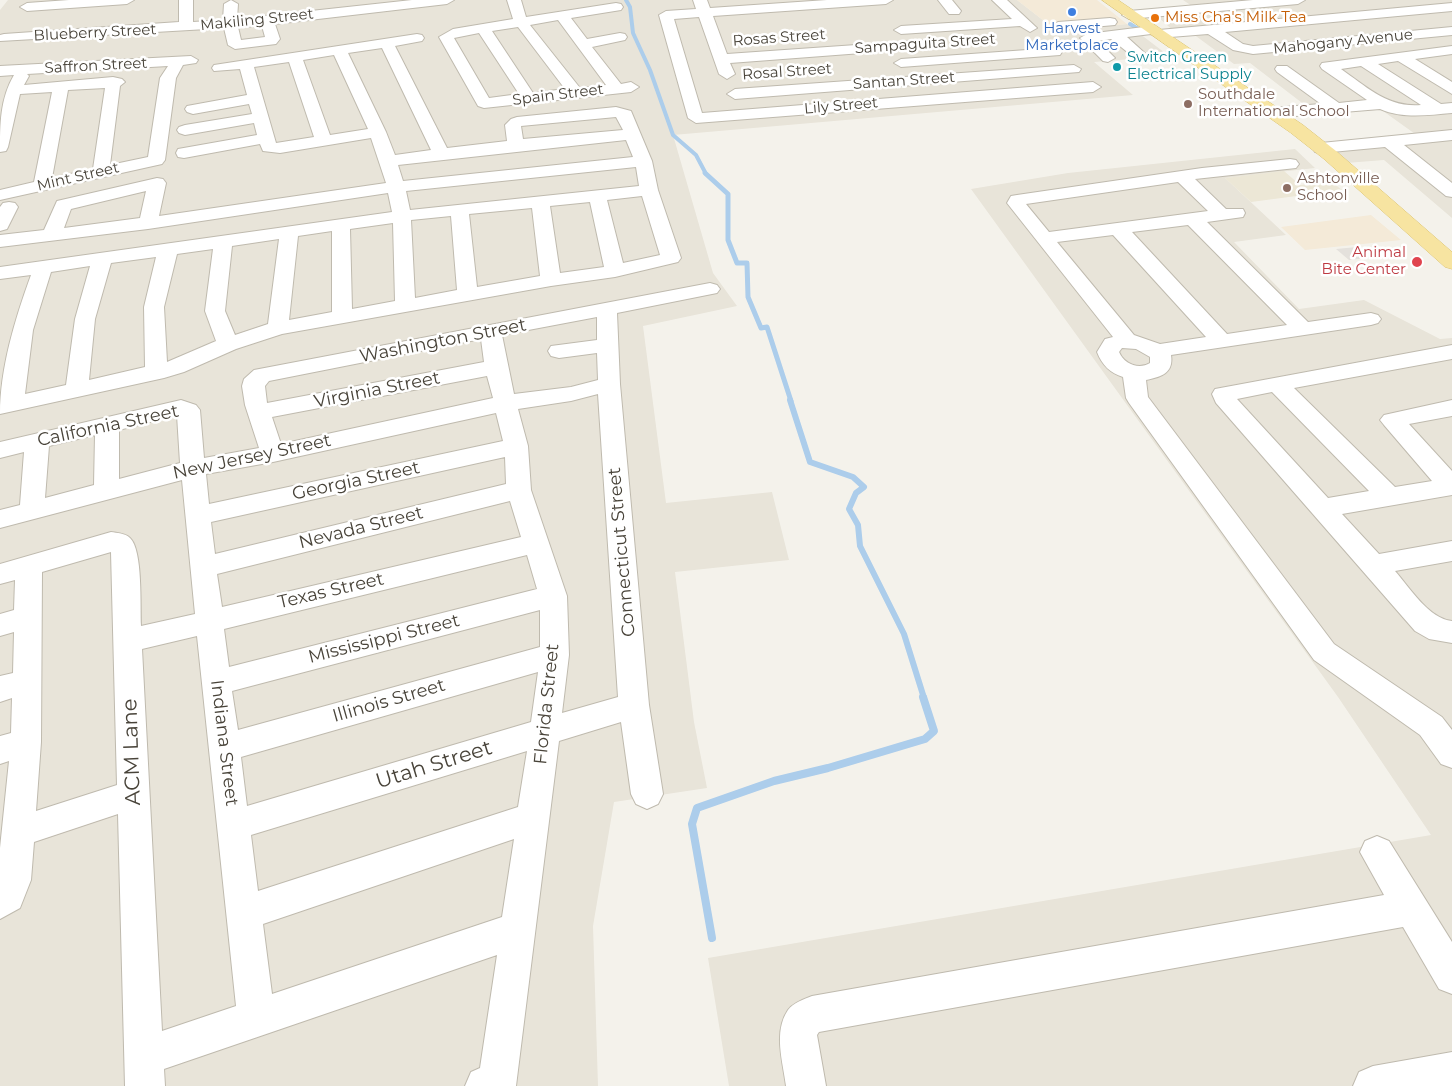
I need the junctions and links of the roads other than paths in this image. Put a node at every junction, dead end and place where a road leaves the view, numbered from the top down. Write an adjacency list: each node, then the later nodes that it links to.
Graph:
1 (447, 0): 9 (street, Makiling Street)
2 (886, 0): 10 (street)
3 (1109, 0): 26 (main road)
4 (1187, 0): 17 (street)
5 (1298, 0): 17 (street)
6 (516, 3): 16 (street); 31 (street)
7 (950, 5): 18 (street); 22 (street)
8 (998, 5): 32 (street)
9 (389, 6): 21 (street, Makiling Street); 30 (street)
10 (702, 6): 67 (street); 93 (street, Lily Street)
11 (126, 7): 15 (street)
12 (183, 7): 36 (street)
13 (616, 7): 25 (street)
14 (1451, 7): 19 (street)
15 (29, 9): 53 (street)
16 (498, 9)
17 (1200, 9): 26 (street)
18 (972, 10)
19 (1411, 10): 23 (street); 43 (street)
20 (233, 11): 29 (street, Makiling Street); 29 (street); 36 (street, Makiling Street)
21 (350, 11): 24 (street, Makiling Street); 37 (street)
22 (935, 12)
23 (1371, 14): 27 (street); 47 (street)
24 (310, 16): 29 (street, Makiling Street); 45 (street)
25 (562, 16): 31 (street); 40 (street)
26 (1132, 17): 35 (street); 44 (main road)
27 (1332, 17): 28 (street); 52 (street)
28 (1293, 20): 33 (street); 56 (street)
29 (267, 21)
30 (394, 22)
31 (521, 22): 38 (street); 84 (street)
32 (1023, 22): 42 (street); 48 (street)
33 (1254, 24): 39 (street); 59 (street)
34 (590, 26): 40 (street)
35 (1058, 26)
36 (186, 27): 41 (street, Blueberry Street)
37 (355, 28)
38 (483, 28): 87 (street); 87 (street, Spain Street)
39 (1210, 28): 44 (street); 59 (street, Mahogany Avenue)
40 (572, 29): 57 (street)
41 (116, 31): 53 (street, Blueberry Street); 58 (street)
42 (884, 31)
43 (1450, 31): 47 (street, Mahogany Avenue)
44 (1155, 32): 46 (street); 92 (main road)
45 (315, 33)
46 (1115, 34): 64 (street); 66 (street)
47 (1409, 35): 52 (street, Mahogany Avenue)
48 (1038, 36): 51 (street, Sampaguita Street); 62 (street)
49 (620, 37): 57 (street)
50 (417, 38): 54 (street)
51 (1018, 38)
52 (1369, 39): 56 (street, Mahogany Avenue)
53 (2, 41)
54 (386, 42): 60 (street); 104 (street)
55 (939, 43): 67 (street, Sampaguita Street)
56 (1331, 43): 59 (street, Mahogany Avenue)
57 (583, 44): 84 (street, Spain Street)
58 (108, 46)
59 (1288, 48)
60 (340, 49): 63 (street); 96 (street)
61 (1445, 51): 65 (street); 68 (street)
62 (1055, 52): 71 (street); 73 (street)
63 (294, 56): 70 (street); 99 (street)
64 (1141, 56)
65 (1400, 56): 69 (street); 82 (street)
66 (1108, 58)
67 (722, 59): 85 (street)
68 (1452, 60)
69 (1363, 61): 88 (street); 91 (street)
70 (246, 64): 72 (street); 86 (street)
71 (887, 64)
72 (218, 68)
73 (1074, 69): 85 (street, Santan Street); 93 (street, Lily Street)
74 (1282, 69): 89 (street)
75 (25, 70): 76 (street, Saffron Street); 77 (street, Saffron Street); 83 (street)
76 (0, 71)
77 (168, 78): 78 (street); 108 (street, Mint Street)
78 (150, 80)
79 (131, 81): 80 (street)
80 (113, 82): 81 (street); 108 (street)
81 (61, 86): 83 (street); 110 (street)
82 (1452, 89)
83 (13, 90): 101 (street)
84 (576, 93): 87 (street, Spain Street)
85 (735, 94): 93 (street)
86 (256, 98): 90 (street); 94 (street)
87 (529, 98)
88 (1382, 104): 89 (street); 91 (street)
89 (1336, 108): 92 (street)
90 (192, 109)
91 (1446, 109)
92 (1271, 112): 103 (main road)
93 (742, 114)
94 (261, 117): 95 (street); 97 (street)
95 (185, 130)
96 (378, 132): 99 (street); 105 (street)
97 (267, 138): 99 (street); 102 (street)
98 (1449, 139): 100 (street)
99 (323, 140)
100 (1392, 143): 103 (street); 113 (street)
101 (0, 147)
102 (184, 152)
103 (1326, 152): 131 (main road)
104 (441, 154): 105 (street); 106 (street)
105 (387, 161): 111 (street)
106 (643, 161): 111 (street); 112 (street)
107 (1290, 164): 109 (street)
108 (102, 171): 110 (street, Mint Street)
109 (1183, 177): 119 (street); 126 (street)
110 (42, 185): 115 (street, Mint Street)
111 (396, 186): 118 (street); 120 (street)
112 (650, 190): 114 (street); 133 (street)
113 (1452, 192)
114 (597, 194): 116 (street); 133 (street)
115 (4, 201): 122 (street)
116 (540, 201): 117 (street); 135 (street)
117 (459, 209): 118 (street); 137 (street)
118 (401, 216): 121 (street); 138 (street)
119 (1193, 219): 123 (street); 143 (street)
120 (148, 223): 125 (street); 125 (street)
121 (341, 224): 124 (street); 140 (street)
122 (0, 225)
123 (1119, 230): 126 (street); 146 (street)
124 (289, 232): 128 (street); 142 (street)
125 (52, 234): 127 (street)
126 (1045, 238): 145 (street)
127 (0, 241)
128 (223, 242): 129 (street); 147 (street)
129 (168, 249): 130 (street); 153 (street)
130 (102, 259): 132 (street); 157 (street)
131 (1452, 262)
132 (43, 267): 134 (street); 159 (street)
133 (615, 271): 135 (street)
134 (0, 273)
135 (551, 280): 137 (street)
136 (710, 289): 139 (street, Washington Street)
137 (468, 296): 138 (street)
138 (406, 305): 140 (street)
139 (607, 310): 144 (street, Washington Street); 148 (street, Connecticut Street)
140 (342, 318): 142 (street)
141 (1371, 319): 143 (street)
142 (278, 328): 147 (street)
143 (1303, 329): 146 (street)
144 (491, 331): 152 (street, Florida Street); 161 (street, Washington Street)
145 (1126, 341): 149 (street); 154 (street)
146 (1222, 341): 149 (street)
147 (228, 344): 153 (street)
148 (609, 344): 150 (street); 156 (street, Connecticut Street)
149 (1156, 350): 154 (street)
150 (559, 351)
151 (1452, 352): 155 (street)
152 (496, 367): 158 (street, Florida Street); 161 (street, Virginia Street)
153 (156, 373): 157 (street)
154 (1134, 373): 191 (street)
155 (1276, 383): 171 (street); 172 (street)
156 (609, 384): 158 (street, New Jersey Street); 190 (street, Connecticut Street)
157 (77, 388): 159 (street)
158 (506, 403): 164 (street, Florida Street); 166 (street, New Jersey Street)
159 (6, 406)
160 (1452, 408): 168 (street)
161 (259, 412): 166 (street, Washington Street)
162 (107, 423): 163 (street, California Street); 167 (street, California Street); 170 (street)
163 (37, 441): 165 (street, California Street); 173 (street)
164 (516, 446): 169 (street, Florida Street); 174 (street, Georgia Street)
165 (0, 450)
166 (273, 454): 167 (street, New Jersey Street)
167 (192, 468): 170 (street, New Jersey Street); 174 (street, Indiana Street)
168 (1451, 486): 171 (street)
169 (519, 490): 176 (street, Florida Street); 179 (street, Nevada Street)
170 (106, 491): 173 (street, New Jersey Street)
171 (1390, 496): 172 (street)
172 (1322, 508): 178 (street)
173 (32, 510): 175 (street, New Jersey Street)
174 (197, 516): 179 (street, Indiana Street)
175 (0, 519)
176 (535, 543): 181 (street, Florida Street); 183 (street, Texas Street)
177 (1452, 551): 178 (street)
178 (1374, 565): 185 (street)
179 (203, 567): 183 (street, Indiana Street)
180 (15, 571): 182 (street); 186 (street, ACM Lane)
181 (553, 596): 187 (street, Florida Street); 188 (street, Mississippi Street)
182 (28, 617): 184 (street); 189 (street)
183 (209, 620): 186 (street, Texas Street); 188 (street, Indiana Street)
184 (0, 625)
185 (1452, 632)
186 (128, 641): 196 (street, ACM Lane)
187 (555, 655): 192 (street, Florida Street); 194 (street, Illinois Street)
188 (216, 682): 194 (street, Indiana Street)
189 (13, 686): 193 (street)
190 (634, 705): 192 (street, Utah Street); 197 (street, Connecticut Street)
191 (1442, 724): 195 (street)
192 (545, 732): 198 (street, Florida Street); 199 (street, Utah Street)
193 (13, 746): 200 (street)
194 (223, 748): 199 (street, Indiana Street)
195 (1452, 754)
196 (134, 794): 200 (street); 208 (street, ACM Lane)
197 (646, 794)
198 (534, 817): 204 (street); 205 (street, Florida Street)
199 (234, 825): 204 (street, Indiana Street)
200 (18, 832): 202 (street)
201 (1377, 852): 203 (street)
202 (7, 891)
203 (1411, 908): 206 (street); 211 (street)
204 (244, 913): 207 (street, Indiana Street)
205 (518, 930): 207 (street); 210 (street, Florida Street)
206 (1452, 976)
207 (256, 1018): 208 (street)
208 (145, 1071)
209 (1452, 1071): 212 (street)
210 (491, 1084)
211 (806, 1086)
212 (1372, 1086)

